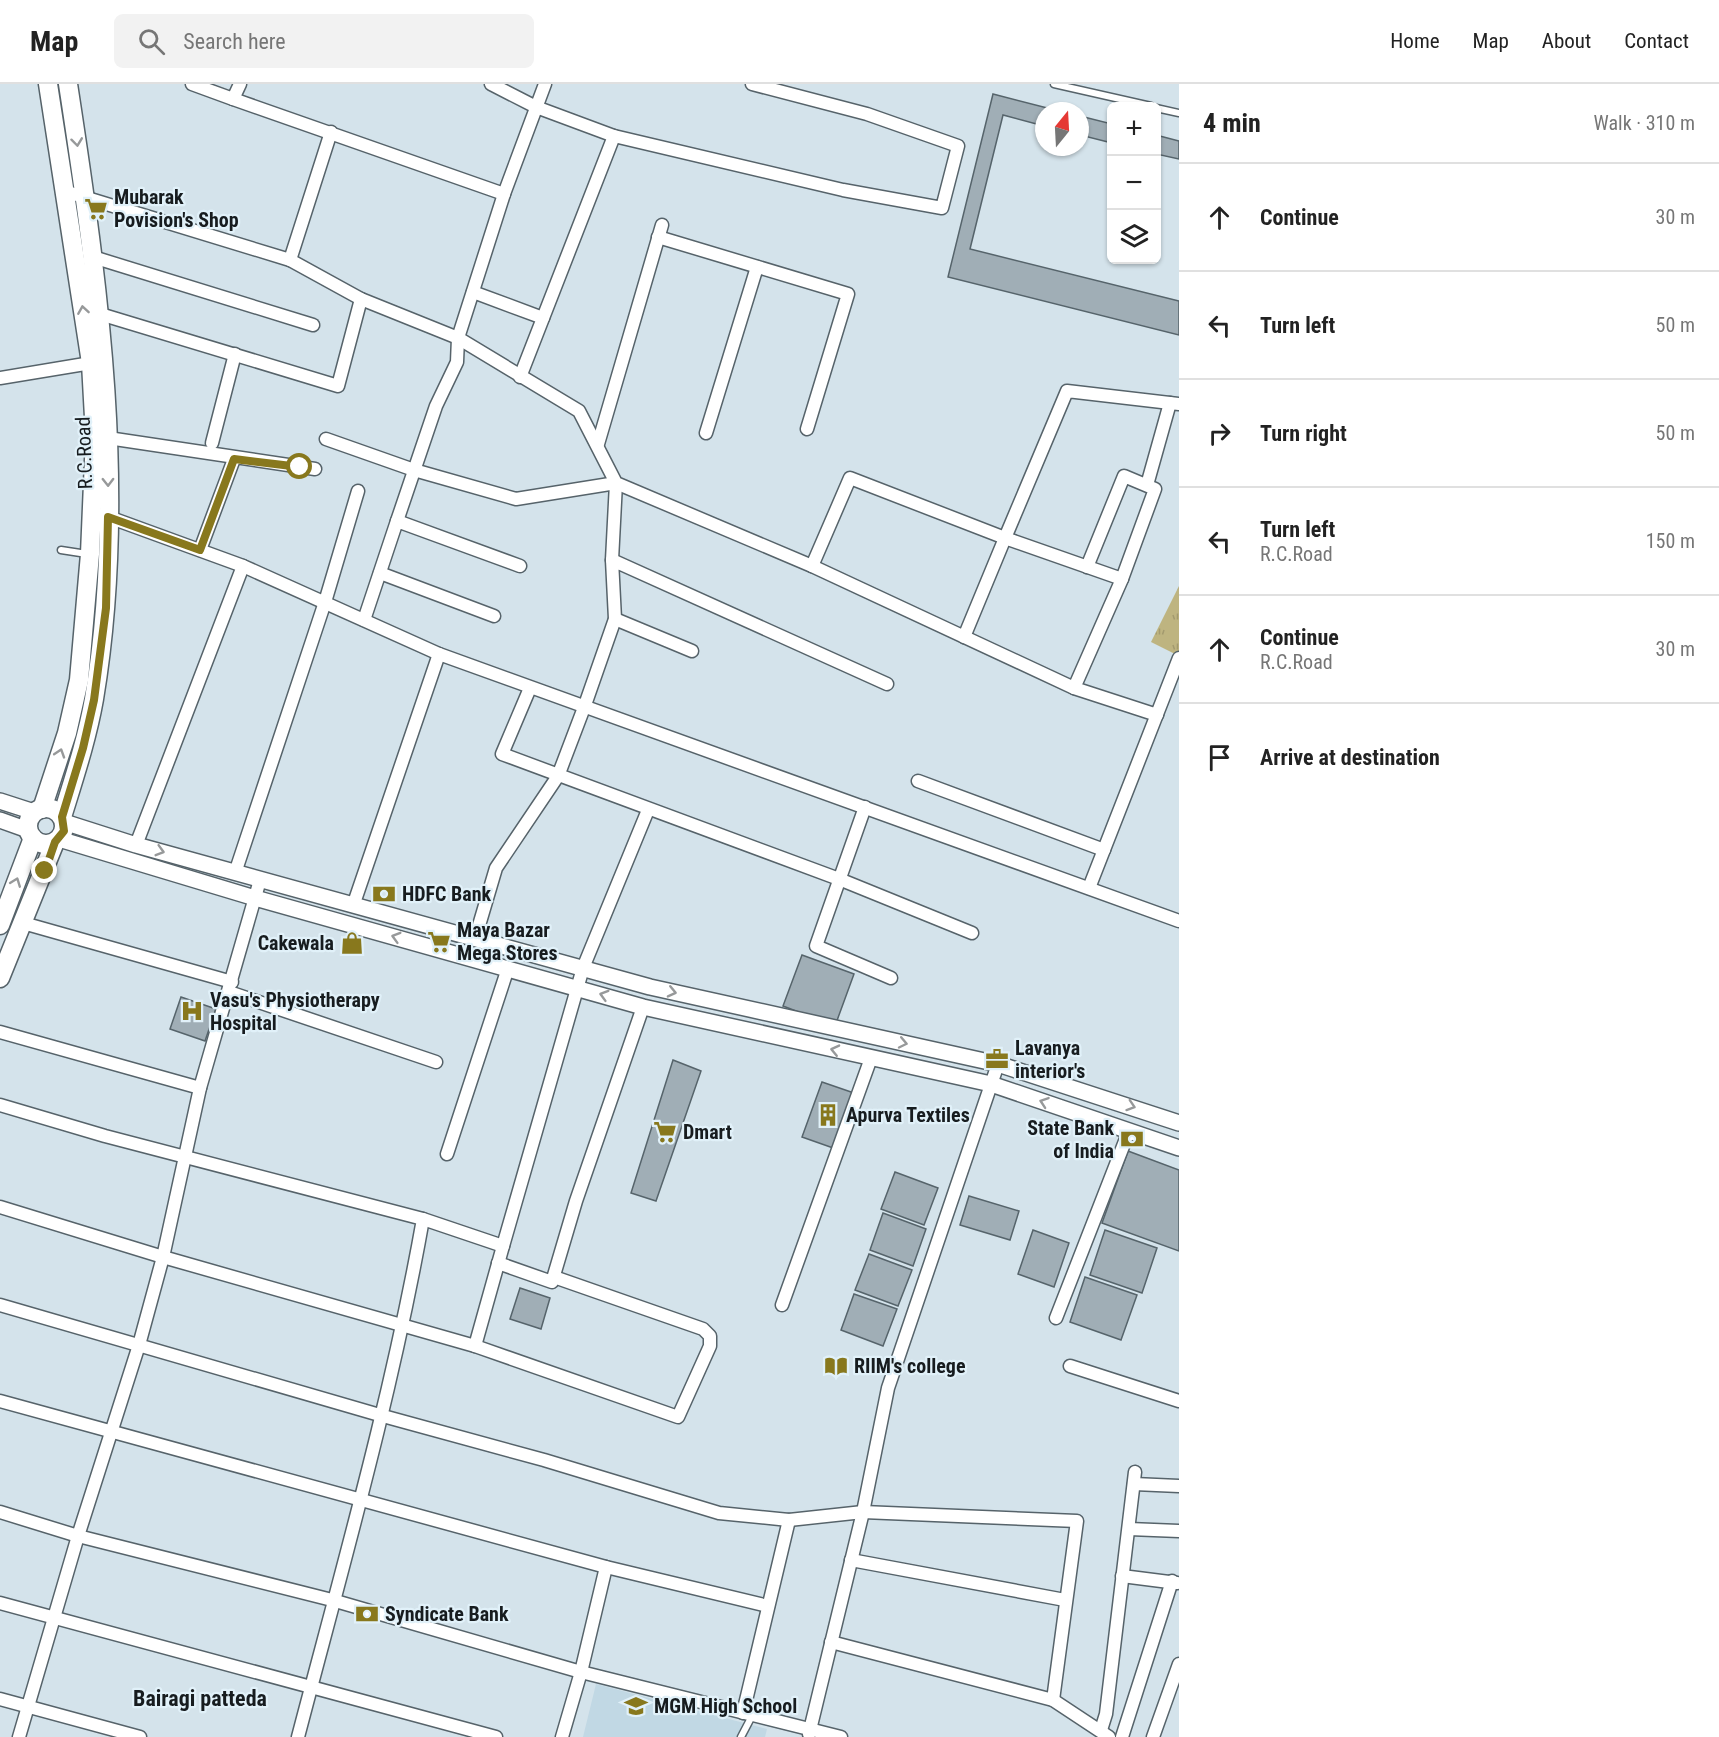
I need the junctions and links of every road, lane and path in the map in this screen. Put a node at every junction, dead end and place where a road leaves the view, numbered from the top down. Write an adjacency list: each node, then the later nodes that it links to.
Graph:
1 (48, 84): 16 (main road, R.C.Road)
2 (68, 84): 18 (main road, R.C.Road, one-way to 18)
3 (192, 84): 9 (street)
4 (240, 84): 9 (street)
5 (491, 84): 11 (street)
6 (545, 84): 11 (street)
7 (752, 84): 15 (street)
8 (1054, 84): 10 (lane)
9 (233, 99): 14 (street)
10 (1133, 102)
11 (536, 107): 15 (street); 17 (street)
12 (1161, 109): 13 (lane)
13 (1179, 113)
14 (331, 132): 17 (street); 20 (street)
15 (614, 136): 25 (street)
16 (64, 191): 18 (street); 29 (main road, R.C.Road, one-way to 16)
17 (504, 194): 22 (street)
18 (83, 197): 19 (main road, R.C.Road); 20 (street)
19 (93, 257): 24 (main road, R.C.Road); 26 (street)
20 (290, 260): 23 (street)
21 (757, 267): 33 (street); 34 (street); 38 (street)
22 (473, 292): 25 (street); 27 (street)
23 (362, 299): 27 (street); 28 (street)
24 (100, 314): 28 (street); 35 (main road, R.C.Road)
25 (543, 318): 30 (street)
26 (313, 325)
27 (458, 338): 30 (street); 41 (street)
28 (235, 354): 37 (street)
29 (91, 363): 31 (street); 45 (main road, R.C.Road)
30 (520, 376): 38 (street)
31 (0, 378)
32 (1175, 403): 43 (street); 48 (street)
33 (807, 429)
34 (706, 433)
35 (108, 438): 39 (street); 46 (main road, R.C.Road, one-way to 46)
36 (326, 439): 41 (street)
37 (212, 443)
38 (598, 444): 42 (street)
39 (234, 459): 40 (street); 50 (street)
40 (315, 469)
41 (414, 470): 42 (street); 47 (street)
42 (616, 483): 52 (street); 55 (street)
43 (1147, 485): 56 (street); 58 (street)
44 (358, 491): 59 (street)
45 (91, 510): 46 (street); 51 (main road, R.C.Road)
46 (108, 517): 50 (street); 79 (main road, R.C.Road)
47 (397, 521): 54 (street); 57 (street)
48 (1005, 538): 55 (street); 56 (street); 63 (street)
49 (61, 550): 51 (lane)
50 (200, 550): 53 (street)
51 (90, 554): 78 (main road, R.C.Road, one-way to 51)
52 (612, 560): 61 (street); 67 (street)
53 (243, 566): 59 (street); 80 (street)
54 (520, 566)
55 (812, 566): 63 (street)
56 (1087, 567): 58 (street)
57 (380, 573): 60 (street); 62 (street)
58 (1122, 579): 69 (street)
59 (325, 602): 62 (street); 82 (street)
60 (494, 616)
61 (615, 619): 64 (street); 70 (street)
62 (364, 620): 65 (street)
63 (964, 637): 69 (street)
64 (692, 651)
65 (439, 654): 68 (street); 87 (street)
66 (1179, 657): 71 (street)
67 (887, 684)
68 (530, 688): 70 (street); 72 (street)
69 (1074, 688): 71 (street)
70 (585, 705): 72 (street); 75 (street)
71 (1157, 715): 81 (street)
72 (558, 776): 76 (street); 92 (street)
73 (918, 782): 81 (street)
74 (0, 801): 78 (street)
75 (865, 807): 83 (street); 85 (street)
76 (648, 810): 83 (street); 94 (street)
77 (0, 820): 78 (street)
78 (34, 822): 79 (main road); 79 (main road); 90 (main road, R.C.Road, one-way to 78)
79 (60, 830): 80 (street); 86 (street); 89 (main road, R.C.Road)
80 (136, 845): 82 (street, one-way to 82)
81 (1104, 850): 85 (street)
82 (235, 873): 84 (street)
83 (839, 879): 91 (street); 96 (street)
84 (260, 880): 86 (street); 87 (street)
85 (1089, 888): 88 (street)
86 (255, 898): 93 (street, one-way to 86); 97 (street)
87 (353, 906): 92 (street)
88 (1179, 921)
89 (23, 923): 95 (main road, R.C.Road); 97 (street)
90 (0, 925)
91 (972, 933)
92 (476, 939): 94 (street)
93 (508, 968): 98 (street); 110 (street)
94 (583, 968): 98 (street); 103 (street, one-way to 103)
95 (0, 978)
96 (891, 978)
97 (231, 987): 102 (street); 105 (street)
98 (578, 988): 99 (street, one-way to 98); 114 (street)
99 (643, 1007): 101 (street, one-way to 99); 117 (street)
100 (0, 1032): 105 (street)
101 (871, 1058): 104 (street); 119 (street)
102 (436, 1062)
103 (998, 1064): 104 (street); 107 (street, one-way to 107)
104 (991, 1084): 108 (street, one-way to 104); 132 (street)
105 (200, 1088): 111 (street)
106 (0, 1105): 111 (street)
107 (1179, 1123)
108 (1129, 1131): 109 (street); 120 (street)
109 (1179, 1148)
110 (447, 1154)
111 (186, 1157): 113 (street); 115 (street)
112 (0, 1207): 115 (street)
113 (423, 1219): 114 (street); 121 (street)
114 (503, 1246): 116 (street)
115 (163, 1257): 121 (street); 122 (street)
116 (498, 1263): 117 (street); 123 (street)
117 (554, 1277): 123 (street)
118 (0, 1305): 122 (street)
119 (782, 1305)
120 (1056, 1318)
121 (404, 1325): 123 (street); 127 (street)
122 (139, 1345): 127 (street); 128 (street)
123 (475, 1346)
124 (1070, 1366): 126 (street)
125 (0, 1401): 128 (street)
126 (1179, 1401)
127 (382, 1416): 130 (street); 133 (street)
128 (110, 1431): 130 (street); 136 (street)
129 (1179, 1486): 134 (street)
130 (360, 1500): 138 (street); 141 (street)
131 (0, 1512): 136 (street)
132 (863, 1512): 133 (street); 137 (street); 142 (street)
133 (789, 1520): 144 (street)
134 (1129, 1529): 135 (street); 139 (street)
135 (1179, 1531)
136 (78, 1536): 141 (street); 145 (street)
137 (851, 1560): 142 (street); 146 (street)
138 (606, 1567): 144 (street); 148 (street)
139 (1122, 1576): 140 (street); 155 (street)
140 (1175, 1582): 163 (street)
141 (332, 1600): 148 (street); 149 (street)
142 (1065, 1600): 151 (street)
143 (0, 1603): 145 (street)
144 (768, 1606): 153 (street)
145 (54, 1618): 149 (street); 152 (street)
146 (831, 1642): 151 (street); 154 (street)
147 (1179, 1664): 164 (street)
148 (582, 1672): 153 (street); 160 (street)
149 (311, 1688): 158 (street); 159 (street)
150 (0, 1699): 152 (street)
151 (1053, 1700): 155 (street)
152 (27, 1706): 156 (street); 157 (street)
153 (748, 1714): 154 (street); 161 (lane)
154 (809, 1733): 162 (street)
155 (1105, 1733)
156 (19, 1737)
157 (140, 1737)
158 (298, 1737)
159 (496, 1737)
160 (562, 1737)
161 (741, 1737)
162 (841, 1737)
163 (1122, 1737)
164 (1153, 1737)

